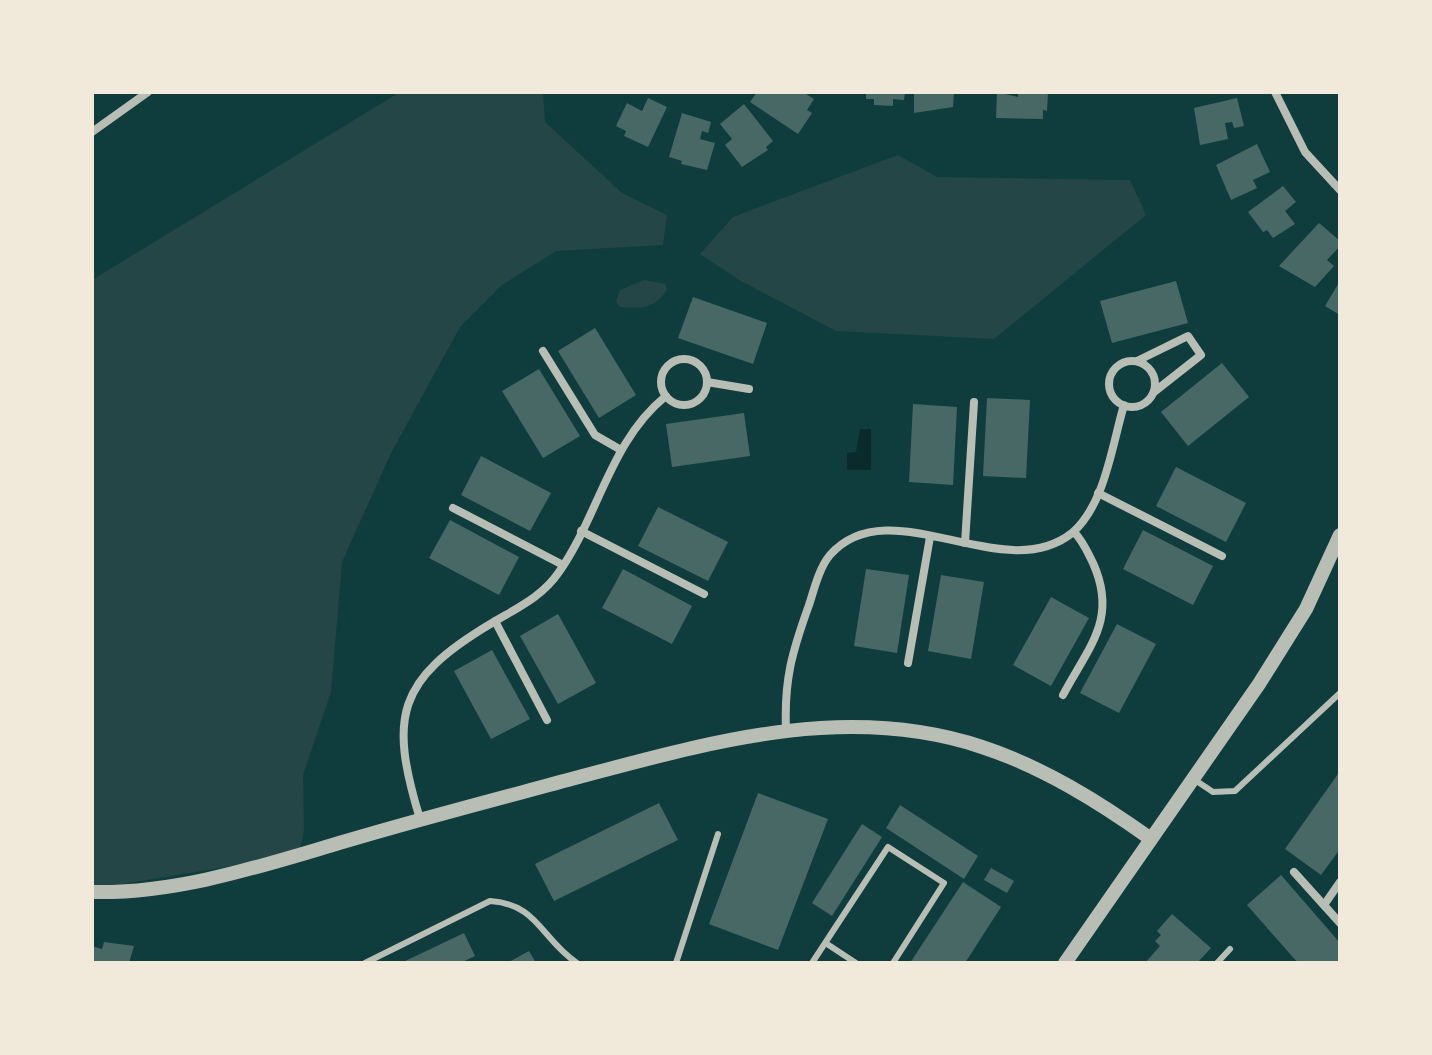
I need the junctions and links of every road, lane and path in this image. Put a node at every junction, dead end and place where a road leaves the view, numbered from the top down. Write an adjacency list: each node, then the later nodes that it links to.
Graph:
1 (148, 92): 3 (street)
2 (1275, 92): 4 (street)
3 (92, 132)
4 (1340, 190)
5 (543, 351): 13 (street)
6 (1137, 361): 9 (street); 9 (street); 12 (street)
7 (707, 382): 8 (street); 10 (street); 10 (street)
8 (749, 389)
9 (1154, 392): 12 (street)
10 (666, 396): 13 (street)
11 (974, 402): 20 (street)
12 (1124, 405): 14 (street)
13 (621, 450): 16 (street)
14 (1098, 493): 17 (street); 21 (street)
15 (453, 508): 22 (street)
16 (581, 531): 22 (street); 23 (street)
17 (1074, 532): 20 (street); 27 (street)
18 (1340, 535): 30 (street)
19 (930, 537): 20 (street); 25 (street); 29 (street)
20 (965, 543)
21 (1222, 556)
22 (563, 565): 24 (street)
23 (704, 594)
24 (495, 621): 28 (street); 31 (street)
25 (908, 663)
26 (1340, 693): 30 (lane)
27 (1063, 695)
28 (547, 720)
29 (786, 729): 31 (street); 33 (street)
30 (1193, 778): 33 (street)
31 (420, 819): 36 (street)
32 (718, 834): 43 (lane)
33 (1151, 839): 47 (street)
34 (1294, 872): 37 (street)
35 (1340, 882): 37 (street)
36 (92, 892)
37 (1324, 905): 38 (street)
38 (1340, 923)
39 (827, 944): 44 (lane); 45 (lane); 46 (lane)
40 (1230, 949): 48 (lane)
41 (365, 963): 42 (lane)
42 (577, 963)
43 (676, 963)
44 (812, 963)
45 (856, 963)
46 (893, 963)
47 (1065, 963)
48 (1217, 963)

